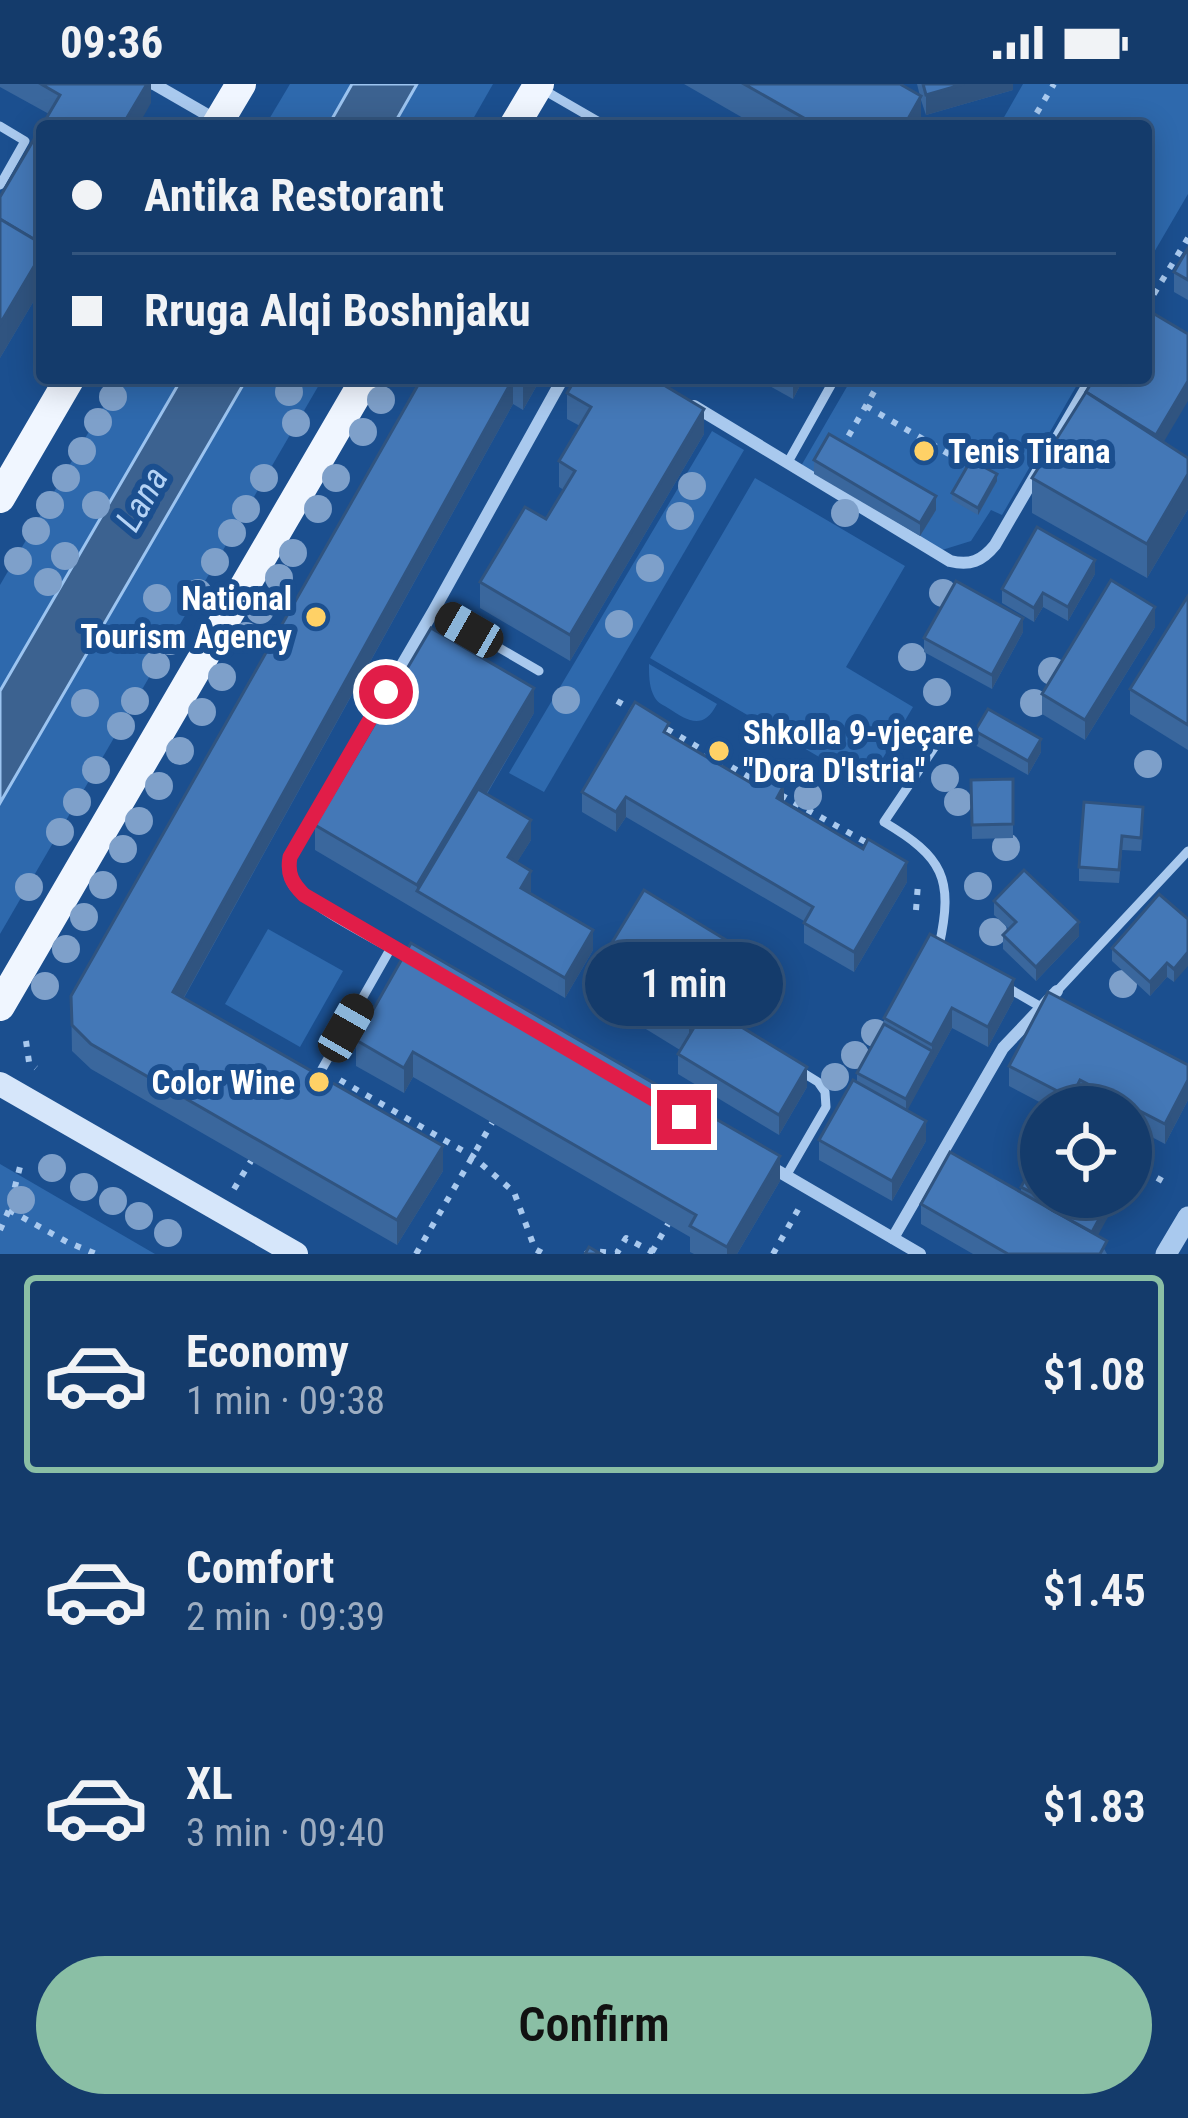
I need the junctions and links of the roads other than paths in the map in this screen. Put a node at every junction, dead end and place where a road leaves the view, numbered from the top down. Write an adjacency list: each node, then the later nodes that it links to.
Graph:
1 (154, 84): 4 (street)
2 (241, 84): 5 (main road)
3 (538, 85): 6 (main road); 7 (lane)
4 (211, 120)
5 (219, 120)
6 (518, 120)
7 (596, 120)
8 (0, 126): 9 (lane)
9 (0, 185)
10 (66, 384): 17 (main road)
11 (362, 384): 27 (main road)
12 (560, 384): 18 (street)
13 (833, 384): 16 (lane)
14 (1089, 384): 16 (street)
15 (685, 401): 16 (street)
16 (788, 462)
17 (0, 498)
18 (434, 610): 19 (lane); 22 (street)
19 (539, 671)
20 (938, 742): 23 (lane)
21 (1188, 851): 26 (lane)
22 (392, 946): 24 (street); 30 (lane)
23 (960, 958)
24 (427, 967)
25 (1000, 982): 28 (lane)
26 (1058, 991): 28 (street)
27 (0, 1006)
28 (1040, 1007): 35 (street)
29 (781, 1060): 33 (lane)
30 (322, 1069)
31 (0, 1084): 36 (main road)
32 (752, 1156): 33 (street)
33 (786, 1176): 35 (street)
34 (1188, 1217): 38 (street)
35 (892, 1238): 37 (street)
36 (296, 1254)
37 (920, 1254)
38 (1166, 1254)

